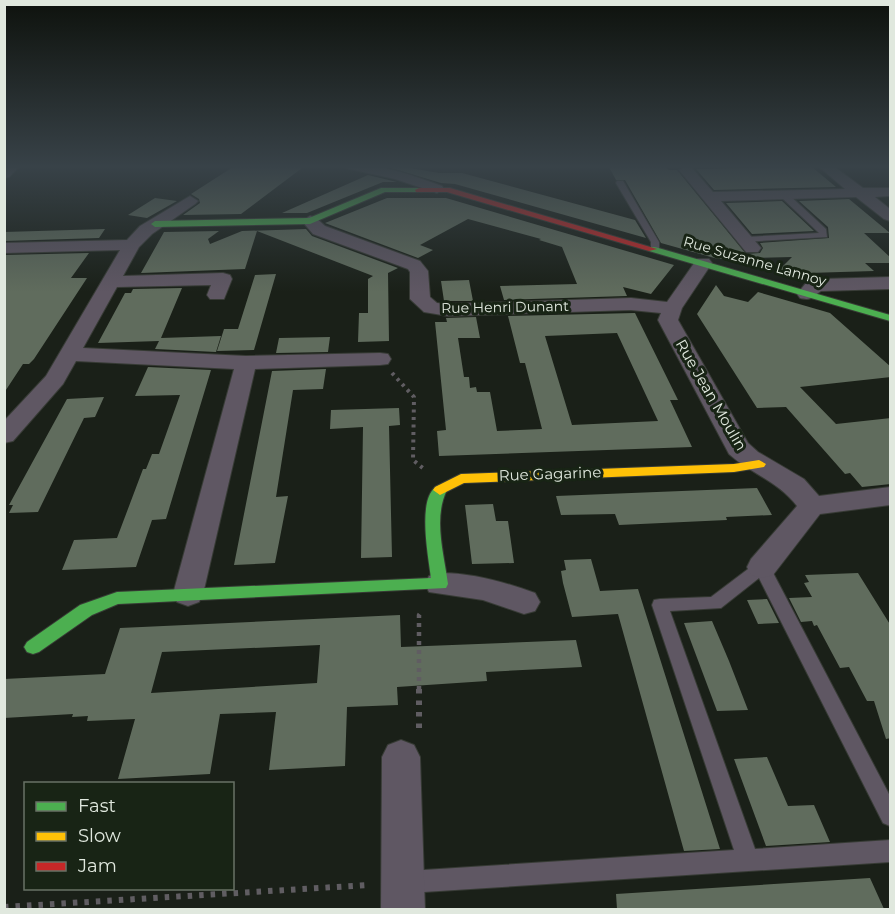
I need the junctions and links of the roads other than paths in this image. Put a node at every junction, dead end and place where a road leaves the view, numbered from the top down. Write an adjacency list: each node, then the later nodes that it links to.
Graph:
1 (180, 208): 8 (street)
2 (342, 208): 7 (street, Rue Suzanne Lannoy)
3 (510, 208): 12 (street, Rue Suzanne Lannoy)
4 (635, 208): 12 (lane)
5 (718, 208): 9 (street)
6 (798, 208): 9 (lane)
7 (310, 221): 8 (street); 18 (street, Rue Henri Dunant)
8 (154, 224): 10 (street)
9 (749, 244)
10 (132, 245): 11 (street); 14 (street)
11 (4, 248)
12 (656, 250): 13 (street, Rue Suzanne Lannoy)
13 (703, 264): 16 (street, Rue Suzanne Lannoy); 18 (street)
14 (111, 282): 17 (street); 20 (street)
15 (891, 283): 16 (street)
16 (807, 294): 19 (street, Rue Suzanne Lannoy)
17 (217, 295)
18 (672, 308): 24 (street, Rue Jean Moulin)
19 (890, 319)
20 (70, 354): 22 (street); 23 (street)
21 (380, 359): 22 (street)
22 (246, 363): 29 (street)
23 (4, 436)
24 (759, 464): 26 (street, Rue Jean Moulin); 28 (street, Rue Gagarine)
25 (891, 496): 26 (street)
26 (812, 506): 27 (street)
27 (762, 567): 33 (lane); 35 (lane)
28 (440, 584): 29 (street); 30 (street)
29 (188, 594): 31 (street)
30 (524, 602)
31 (33, 647)
32 (401, 757): 36 (street)
33 (891, 816)
34 (891, 851): 35 (lane)
35 (748, 860): 36 (lane)
36 (403, 896)

